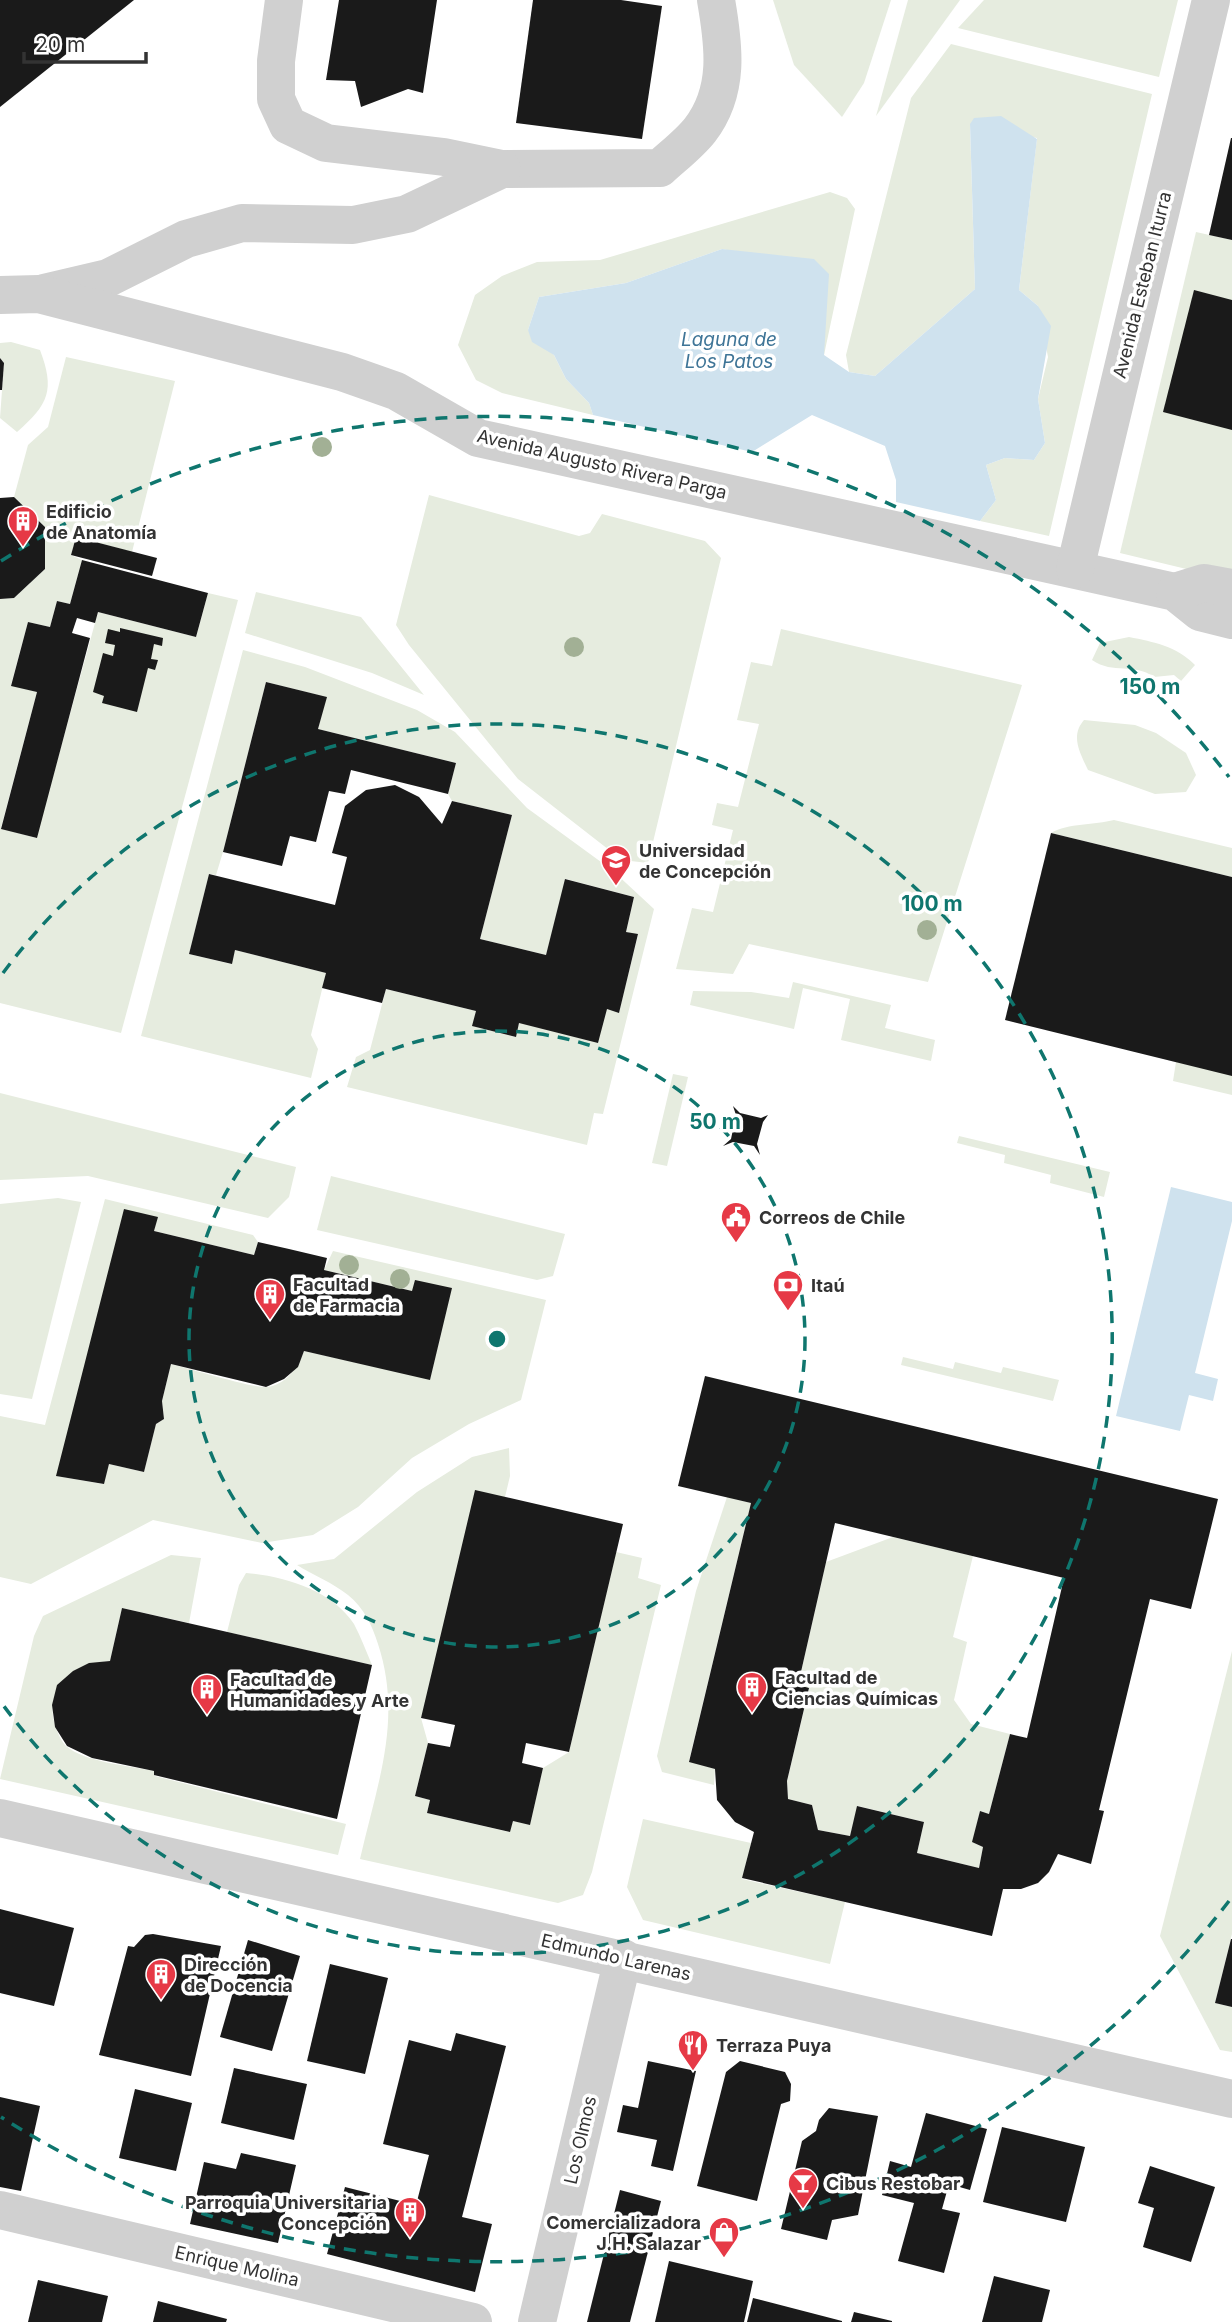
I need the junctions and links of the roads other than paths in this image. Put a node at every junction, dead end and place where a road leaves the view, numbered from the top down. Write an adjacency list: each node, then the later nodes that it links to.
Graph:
1 (284, 0): 4 (street)
2 (716, 0): 4 (street)
3 (1210, 0): 7 (street, Avenida Esteban Iturra)
4 (502, 169): 5 (street)
5 (39, 294): 6 (street, Avenida Augusto Rivera Parga); 7 (street, Avenida Augusto Rivera Parga)
6 (0, 295)
7 (1075, 569): 9 (street, Avenida Augusto Rivera Parga)
8 (1232, 588): 9 (street, Avenida Augusto Rivera Parga)
9 (1175, 592): 10 (street, Avenida Augusto Rivera Parga)
10 (1232, 620)
11 (0, 1818): 12 (street, Edmundo Larenas)
12 (623, 1958): 13 (street, Edmundo Larenas); 16 (street, Los Olmos)
13 (1232, 2099)
14 (0, 2210): 15 (street, Enrique Molina)
15 (473, 2322)
16 (537, 2322)

